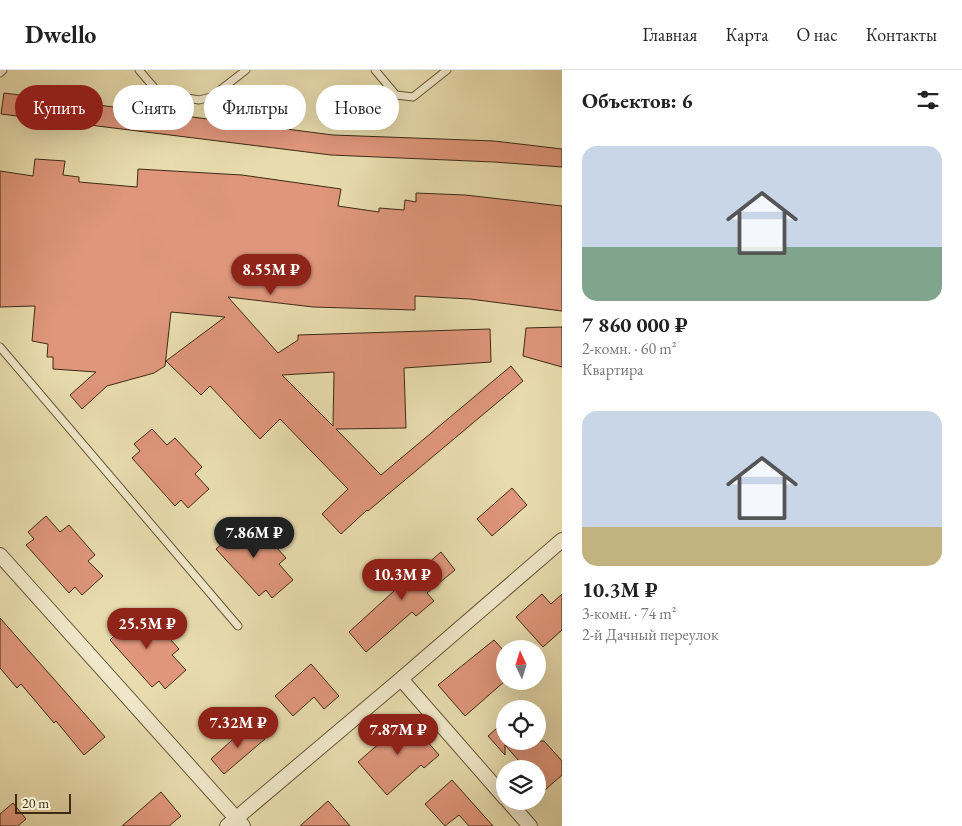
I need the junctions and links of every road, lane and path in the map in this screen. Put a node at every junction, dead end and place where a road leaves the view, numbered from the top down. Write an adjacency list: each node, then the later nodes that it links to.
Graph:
1 (3, 70): 6 (lane)
2 (139, 70): 3 (lane)
3 (246, 70)
4 (375, 70): 5 (lane)
5 (447, 70)
6 (0, 73)
7 (0, 347): 10 (lane)
8 (562, 540): 11 (street)
9 (0, 555): 14 (street)
10 (238, 626)
11 (401, 679): 12 (street); 14 (street)
12 (496, 788)
13 (516, 810): 15 (street)
14 (235, 823)
15 (530, 826)

